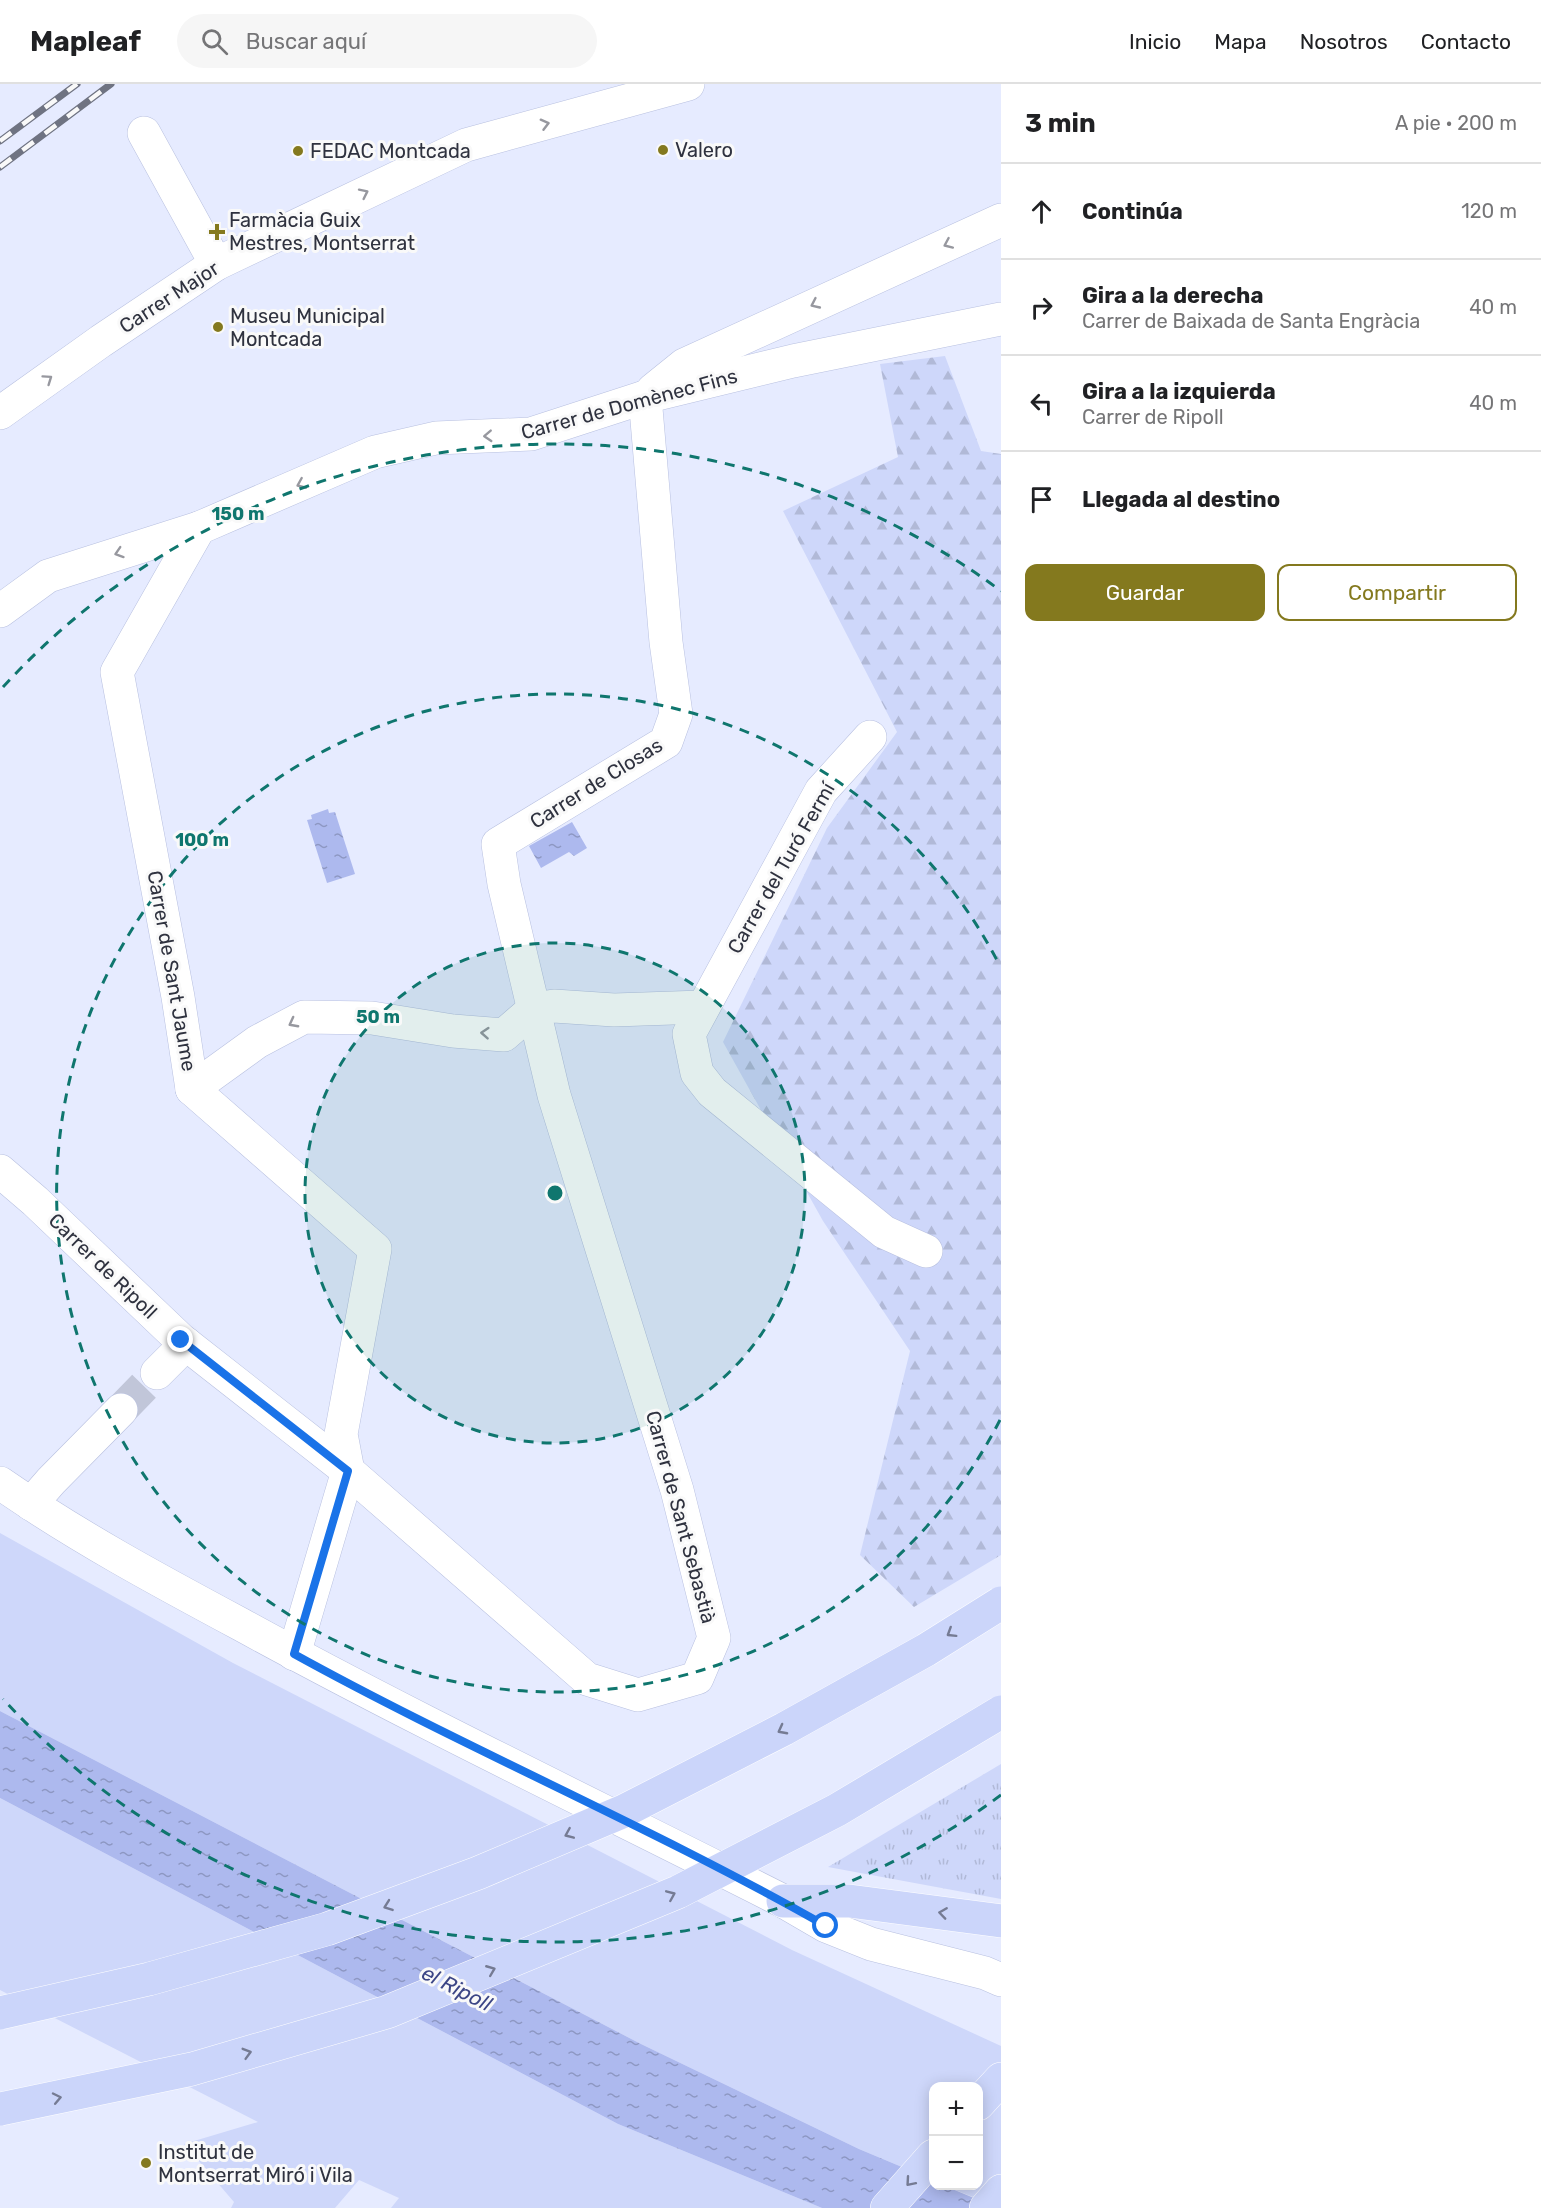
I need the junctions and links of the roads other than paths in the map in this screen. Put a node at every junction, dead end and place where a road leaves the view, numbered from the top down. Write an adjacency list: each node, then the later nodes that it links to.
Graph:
1 (688, 84): 4 (street, Carrer Major, one-way to 1)
2 (144, 134): 4 (street)
3 (1001, 220): 6 (street, one-way to 6)
4 (216, 264): 7 (street, Carrer Major, one-way to 4)
5 (1001, 319): 6 (street, Carrer de Domènec Fins)
6 (645, 397): 8 (street, Carrer de Domènec Fins, one-way to 8); 12 (street, Carrer de Closas)
7 (0, 413)
8 (199, 528): 9 (street, Carrer de Domènec Fins, one-way to 9); 13 (street, Carrer de Sant Jaume)
9 (0, 611)
10 (870, 737): 11 (street, Carrer del Turó Fermí)
11 (702, 1007): 12 (street); 15 (street, Carrer del Turó Fermí)
12 (534, 1009): 13 (street, one-way to 13); 19 (street, Carrer de Sant Sebastià)
13 (192, 1089): 19 (street, Carrer de Sant Jaume)
14 (0, 1171): 16 (street, Carrer de Ripoll)
15 (926, 1251)
16 (186, 1344): 17 (street); 19 (street, Carrer de Ripoll)
17 (157, 1374)
18 (121, 1410): 21 (street)
19 (348, 1471): 23 (street)
20 (0, 1482): 21 (street)
21 (31, 1504): 23 (street)
22 (1001, 1603): 28 (highway, one-way to 28, bridge)
23 (294, 1654): 25 (street)
24 (1001, 1712): 31 (highway, one-way to 24, bridge)
25 (783, 1901): 26 (highway, one-way to 25); 27 (street)
26 (1001, 1921)
27 (1001, 1980)
28 (0, 2013)
29 (1001, 2079): 30 (highway)
30 (983, 2099)
31 (0, 2109)
32 (929, 2161): 34 (highway, one-way to 34)
33 (1001, 2191): 35 (highway)
34 (887, 2208)
35 (986, 2208)

